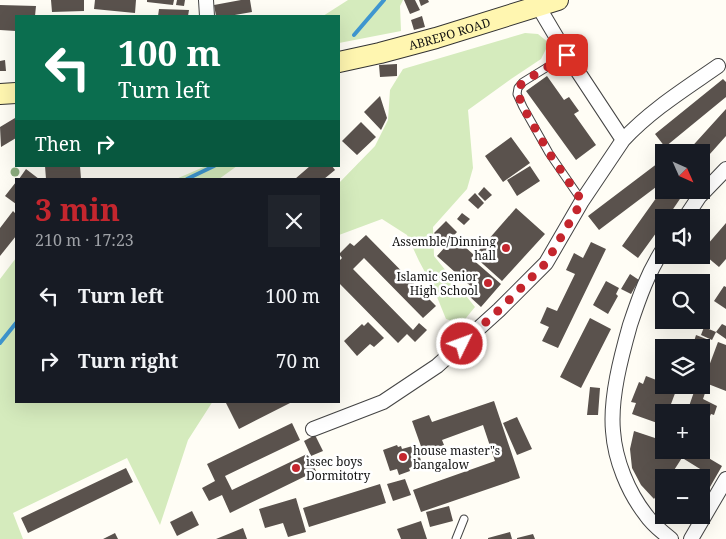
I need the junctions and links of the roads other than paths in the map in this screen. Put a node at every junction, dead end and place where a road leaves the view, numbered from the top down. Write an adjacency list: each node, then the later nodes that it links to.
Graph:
1 (206, 0): 4 (street)
2 (558, 0): 3 (main road, ABREPO ROAD)
3 (538, 6): 5 (street); 6 (main road, ABREPO ROAD)
4 (207, 15)
5 (567, 55): 10 (street); 12 (lane)
6 (340, 62)
7 (718, 66): 10 (street)
8 (15, 93): 9 (main road)
9 (0, 94)
10 (623, 140): 12 (street)
11 (726, 169): 13 (street)
12 (582, 201): 15 (street)
13 (691, 209)
14 (655, 261): 19 (street)
15 (313, 429)
16 (726, 479): 20 (street)
17 (464, 519): 18 (lane)
18 (456, 539)
19 (671, 539)
20 (691, 539)

